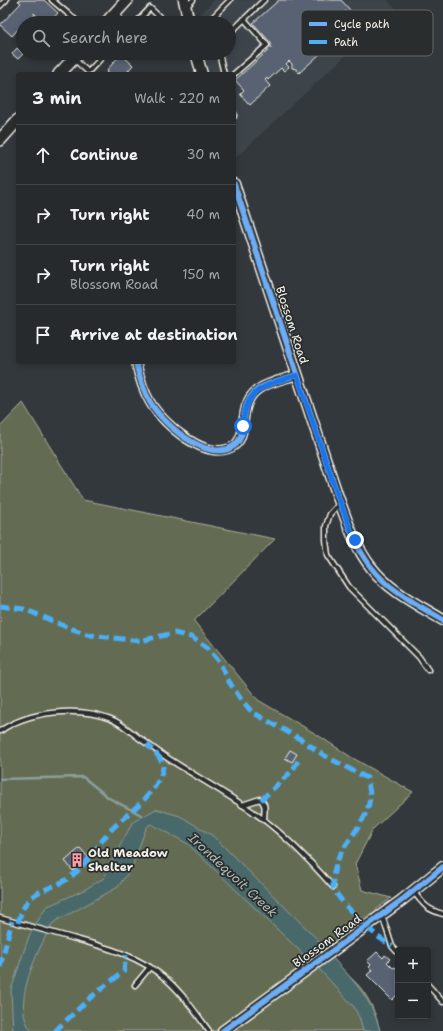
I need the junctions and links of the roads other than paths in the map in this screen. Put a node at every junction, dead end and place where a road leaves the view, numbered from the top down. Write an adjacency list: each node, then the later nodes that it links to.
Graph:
1 (6, 0): 8 (lane)
2 (52, 0): 10 (lane)
3 (127, 0): 9 (main road)
4 (193, 0): 7 (lane)
5 (230, 0): 14 (lane)
6 (264, 0): 15 (lane)
7 (184, 4): 13 (street)
8 (0, 6)
9 (115, 14)
10 (71, 16)
11 (143, 16): 12 (lane)
12 (159, 16)
13 (187, 16)
14 (214, 16)
15 (244, 19): 16 (lane); 25 (lane)
16 (236, 27)
17 (72, 60): 22 (main road)
18 (79, 60): 19 (lane)
19 (99, 60)
20 (198, 60): 23 (street)
21 (221, 60): 24 (lane)
22 (62, 72)
23 (201, 72)
24 (224, 72)
25 (236, 72)
26 (16, 122): 27 (main road)
27 (0, 140)
28 (236, 190): 30 (street, Blossom Road)
29 (137, 364): 30 (street)
30 (297, 375): 31 (street, Blossom Road)
31 (340, 503): 32 (street, Blossom Road); 33 (lane)
32 (443, 620)
33 (428, 670)
34 (0, 731): 35 (lane)
35 (242, 805): 36 (lane); 36 (lane)
36 (264, 820): 38 (lane)
37 (443, 867): 39 (street, Blossom Road)
38 (333, 887)
39 (413, 891): 40 (street, Blossom Road); 41 (lane)
40 (382, 914): 43 (lane); 49 (street, Blossom Road)
41 (443, 914)
42 (0, 918): 44 (lane)
43 (395, 950)
44 (150, 967): 45 (lane); 48 (lane)
45 (135, 984)
46 (431, 988): 47 (lane)
47 (443, 1002)
48 (209, 1031)
49 (223, 1031)

